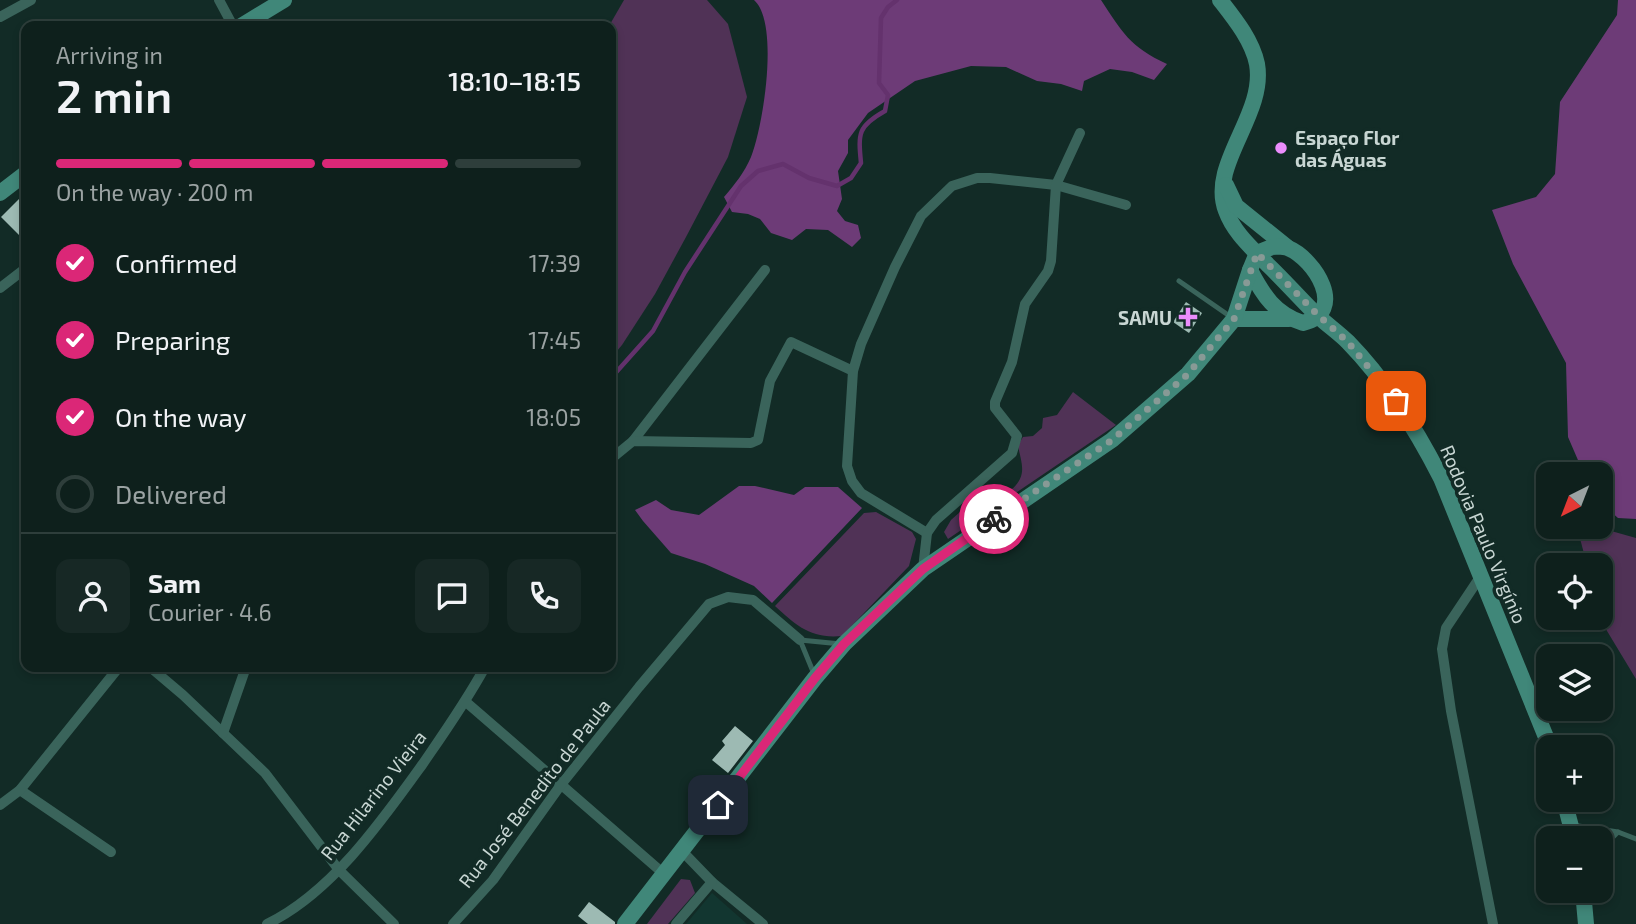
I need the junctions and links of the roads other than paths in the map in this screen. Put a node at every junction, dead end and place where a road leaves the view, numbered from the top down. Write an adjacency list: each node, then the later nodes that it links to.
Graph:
1 (31, 0): 5 (street)
2 (219, 0): 6 (street)
3 (284, 0): 7 (street)
4 (1220, 0): 10 (street, Rodovia Paulo Virgínio)
5 (0, 17)
6 (230, 21)
7 (250, 21)
8 (1080, 133): 11 (street)
9 (21, 180): 12 (street)
10 (1224, 180): 14 (street); 15 (street, Rodovia Paulo Virgínio)
11 (1056, 185): 13 (street); 25 (street); 28 (street)
12 (0, 193)
13 (1126, 205)
14 (1287, 247): 15 (street); 21 (street)
15 (1257, 253): 17 (street); 21 (street, Rodovia Paulo Virgínio)
16 (765, 270): 26 (street)
17 (1250, 270): 22 (street); 23 (street)
18 (21, 272): 20 (street)
19 (1179, 281): 22 (lane)
20 (0, 288)
21 (1319, 316): 23 (street); 24 (street, Rodovia Paulo Virgínio)
22 (1234, 319): 23 (street); 29 (street)
23 (1296, 321): 24 (street)
24 (1348, 342): 30 (street, Rodovia Paulo Virgínio)
25 (853, 371): 26 (street); 28 (street)
26 (633, 441): 27 (street)
27 (616, 452)
28 (927, 533): 29 (street)
29 (923, 569): 32 (street)
30 (1480, 577): 40 (street, Rodovia Paulo Virgínio); 60 (street)
31 (800, 640): 32 (lane); 37 (lane); 41 (street, Rua José Benedito de Paula)
32 (844, 644): 37 (street)
33 (116, 672): 42 (street)
34 (156, 672): 39 (street)
35 (244, 672): 39 (street)
36 (482, 672): 38 (street, Rua Hilarino Vieira)
37 (815, 678): 48 (street)
38 (466, 702): 41 (street); 50 (street, Rua Hilarino Vieira)
39 (223, 733): 50 (street)
40 (1545, 735)
41 (560, 786): 51 (street); 56 (street, Rua José Benedito de Paula)
42 (20, 790): 43 (street); 49 (street)
43 (0, 806)
44 (1613, 832): 45 (lane)
45 (1618, 832): 46 (lane); 47 (lane)
46 (1613, 837)
47 (1636, 839)
48 (682, 851): 51 (street); 52 (street)
49 (111, 852)
50 (339, 870): 54 (street, Rua Hilarino Vieira); 55 (street)
51 (664, 874): 57 (street)
52 (712, 882): 58 (street); 59 (street)
53 (1584, 903): 61 (street)
54 (267, 924)
55 (394, 924)
56 (453, 924)
57 (625, 924)
58 (676, 924)
59 (763, 924)
60 (1493, 924)
61 (1586, 924)

